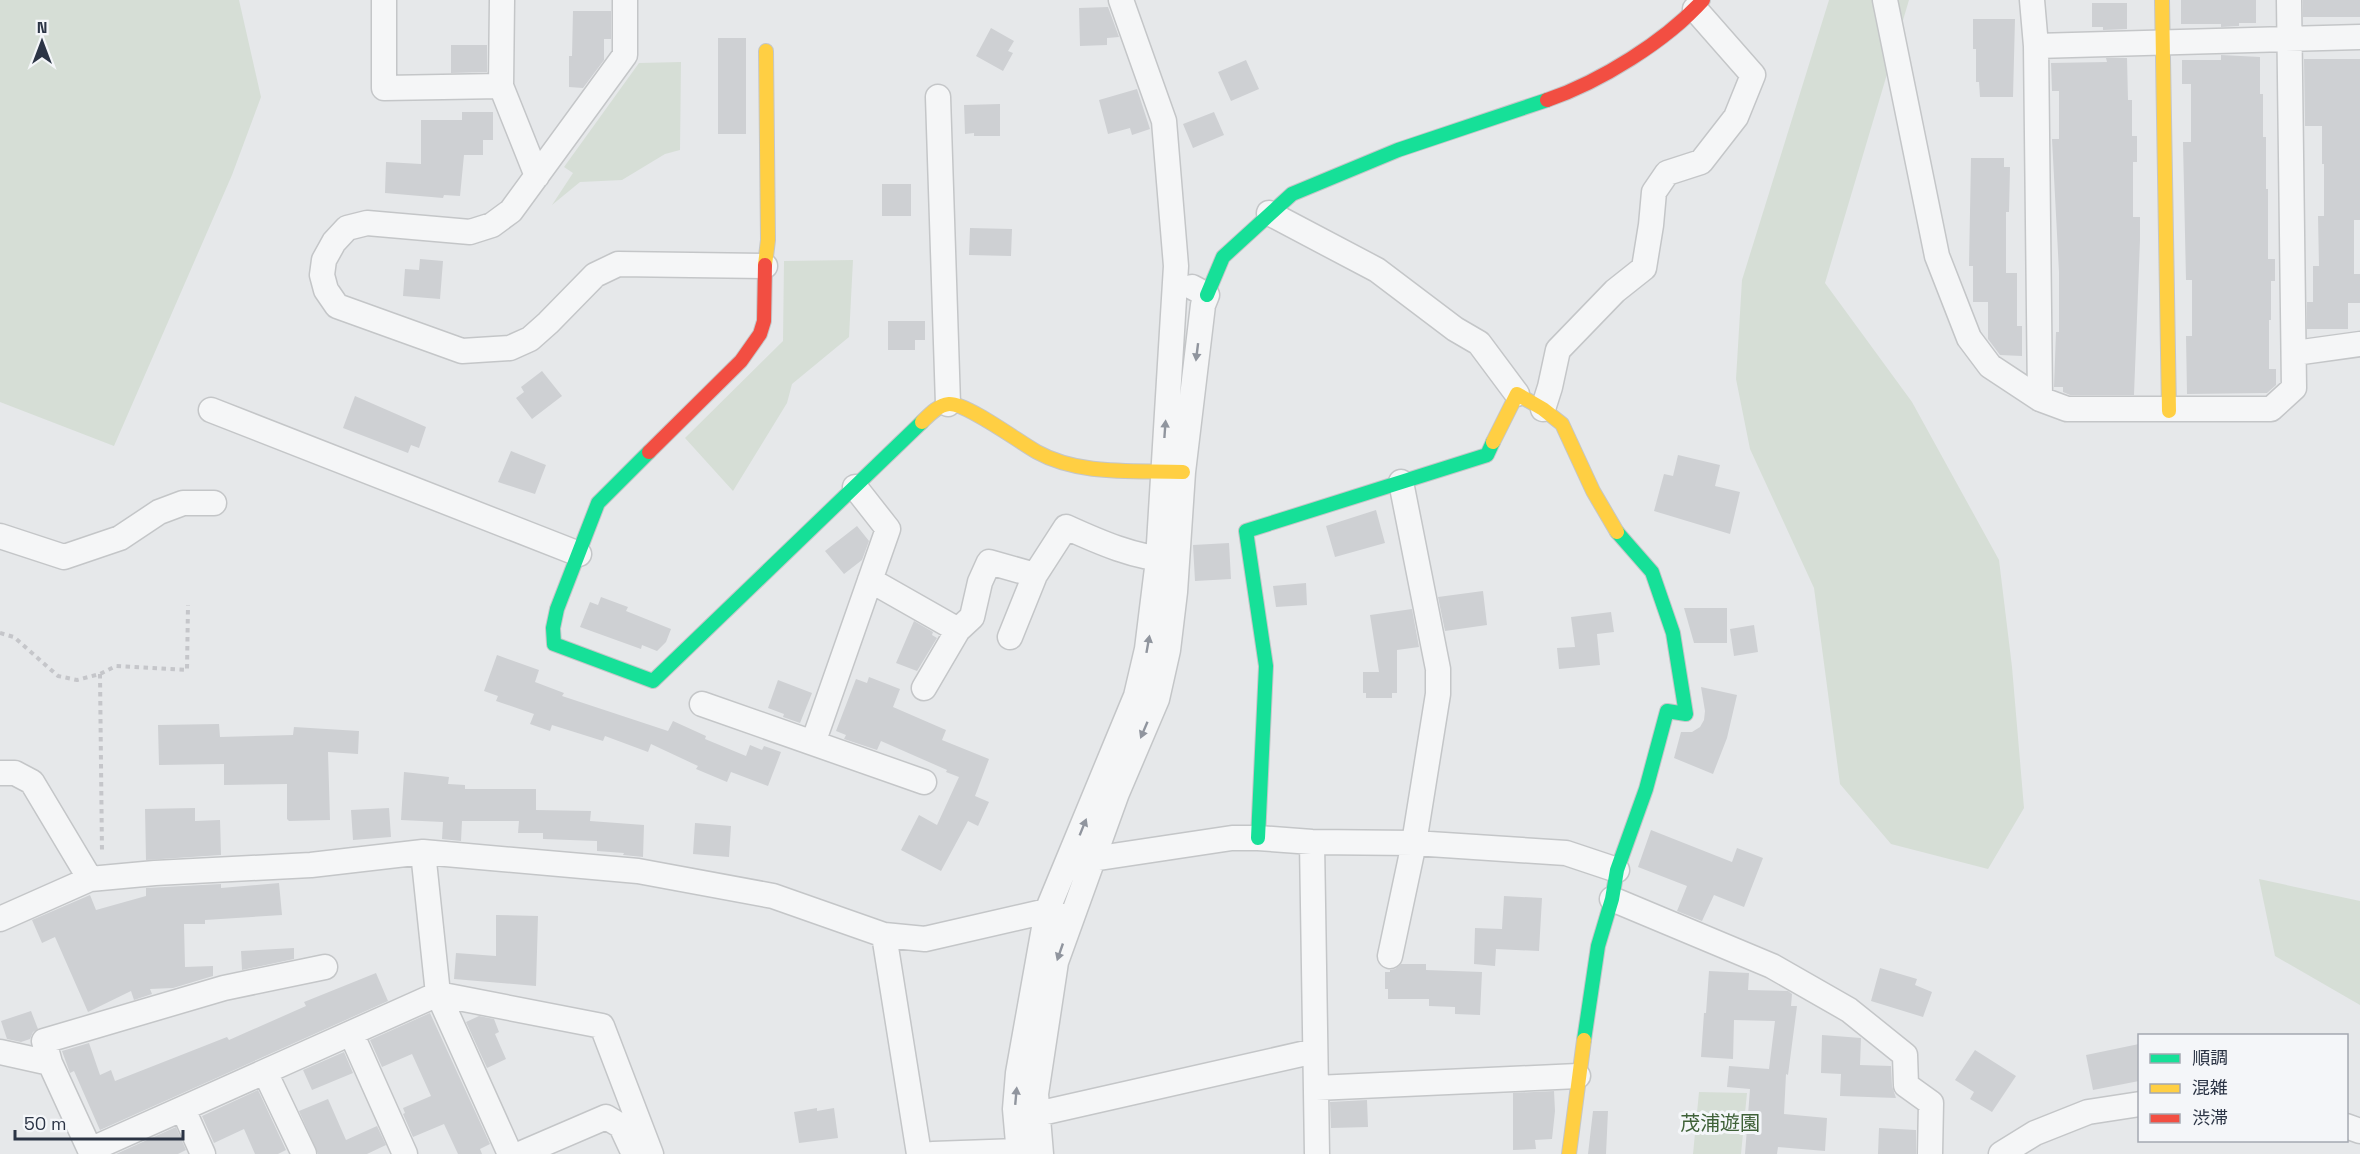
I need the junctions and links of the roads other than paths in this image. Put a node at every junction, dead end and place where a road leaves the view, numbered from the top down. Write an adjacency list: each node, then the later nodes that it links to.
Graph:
1 (384, 0): 15 (street)
2 (502, 0): 15 (street)
3 (625, 0): 17 (street)
4 (1121, 0): 20 (street)
5 (1886, 0): 25 (street)
6 (2032, 0): 13 (street)
7 (2162, 0): 12 (street)
8 (2289, 0): 11 (street)
9 (1699, 4): 18 (street); 27 (street)
10 (2360, 37): 11 (street)
11 (2289, 39): 12 (street); 23 (street)
12 (2163, 42): 13 (street); 29 (street)
13 (2036, 46): 25 (street)
14 (766, 51): 19 (street)
15 (501, 86): 17 (street)
16 (938, 97): 26 (street)
17 (537, 176): 19 (street)
18 (1269, 213): 21 (street); 24 (street)
19 (765, 266): 35 (street)
20 (1175, 279): 21 (street); 30 (street, one-way to 20)
21 (1207, 295): 30 (street, one-way to 30)
22 (2360, 344): 23 (street)
23 (2295, 353): 29 (street)
24 (1517, 394): 27 (street); 31 (street)
25 (2040, 399): 29 (street)
26 (948, 404): 30 (street); 32 (street)
27 (1543, 409): 52 (street)
28 (211, 410): 35 (street)
29 (2169, 411)
30 (1173, 472): 36 (street)
31 (1401, 482): 46 (street); 48 (street)
32 (855, 487): 35 (street); 38 (street)
33 (214, 503): 34 (street)
34 (0, 536)
35 (579, 554)
36 (1168, 560): 37 (street); 50 (street, one-way to 50); 51 (street, one-way to 36)
37 (1035, 575): 39 (street); 40 (street)
38 (870, 580): 39 (street); 43 (street)
39 (958, 630): 41 (street)
40 (1010, 637)
41 (924, 687)
42 (702, 704): 43 (street)
43 (813, 743): 45 (street)
44 (0, 773): 53 (street)
45 (924, 782)
46 (1258, 838): 47 (street); 50 (street)
47 (1312, 842): 48 (street); 64 (street)
48 (1414, 843): 52 (street); 59 (street)
49 (423, 852): 53 (street); 58 (street); 61 (street)
50 (1091, 860): 51 (street); 57 (street)
51 (1068, 863): 55 (street)
52 (1617, 870): 54 (street)
53 (96, 879): 56 (street)
54 (1612, 899): 67 (street); 85 (street)
55 (1047, 911): 57 (street); 58 (street); 71 (street, one-way to 55)
56 (0, 919)
57 (1071, 919): 71 (street, one-way to 71)
58 (884, 936): 81 (street)
59 (1390, 956)
60 (325, 967): 65 (street)
61 (438, 994): 62 (street); 77 (street); 80 (street)
62 (351, 1033): 66 (street); 76 (street)
63 (0, 1052): 65 (street)
64 (1316, 1052): 68 (street); 71 (street)
65 (50, 1063): 72 (street)
66 (265, 1072): 70 (street); 75 (street)
67 (1578, 1076): 68 (street); 84 (street)
68 (1316, 1088): 83 (street)
69 (2138, 1104): 86 (street)
70 (183, 1109): 72 (street); 74 (street)
71 (1030, 1122): 73 (street)
72 (88, 1153)
73 (1026, 1153): 82 (street)
74 (203, 1154)
75 (304, 1154)
76 (405, 1154)
77 (510, 1154)
78 (520, 1154): 79 (street)
79 (634, 1154)
80 (651, 1154)
81 (919, 1154)
82 (933, 1154)
83 (1317, 1154)
84 (1569, 1154)
85 (1930, 1154)
86 (2001, 1154)

